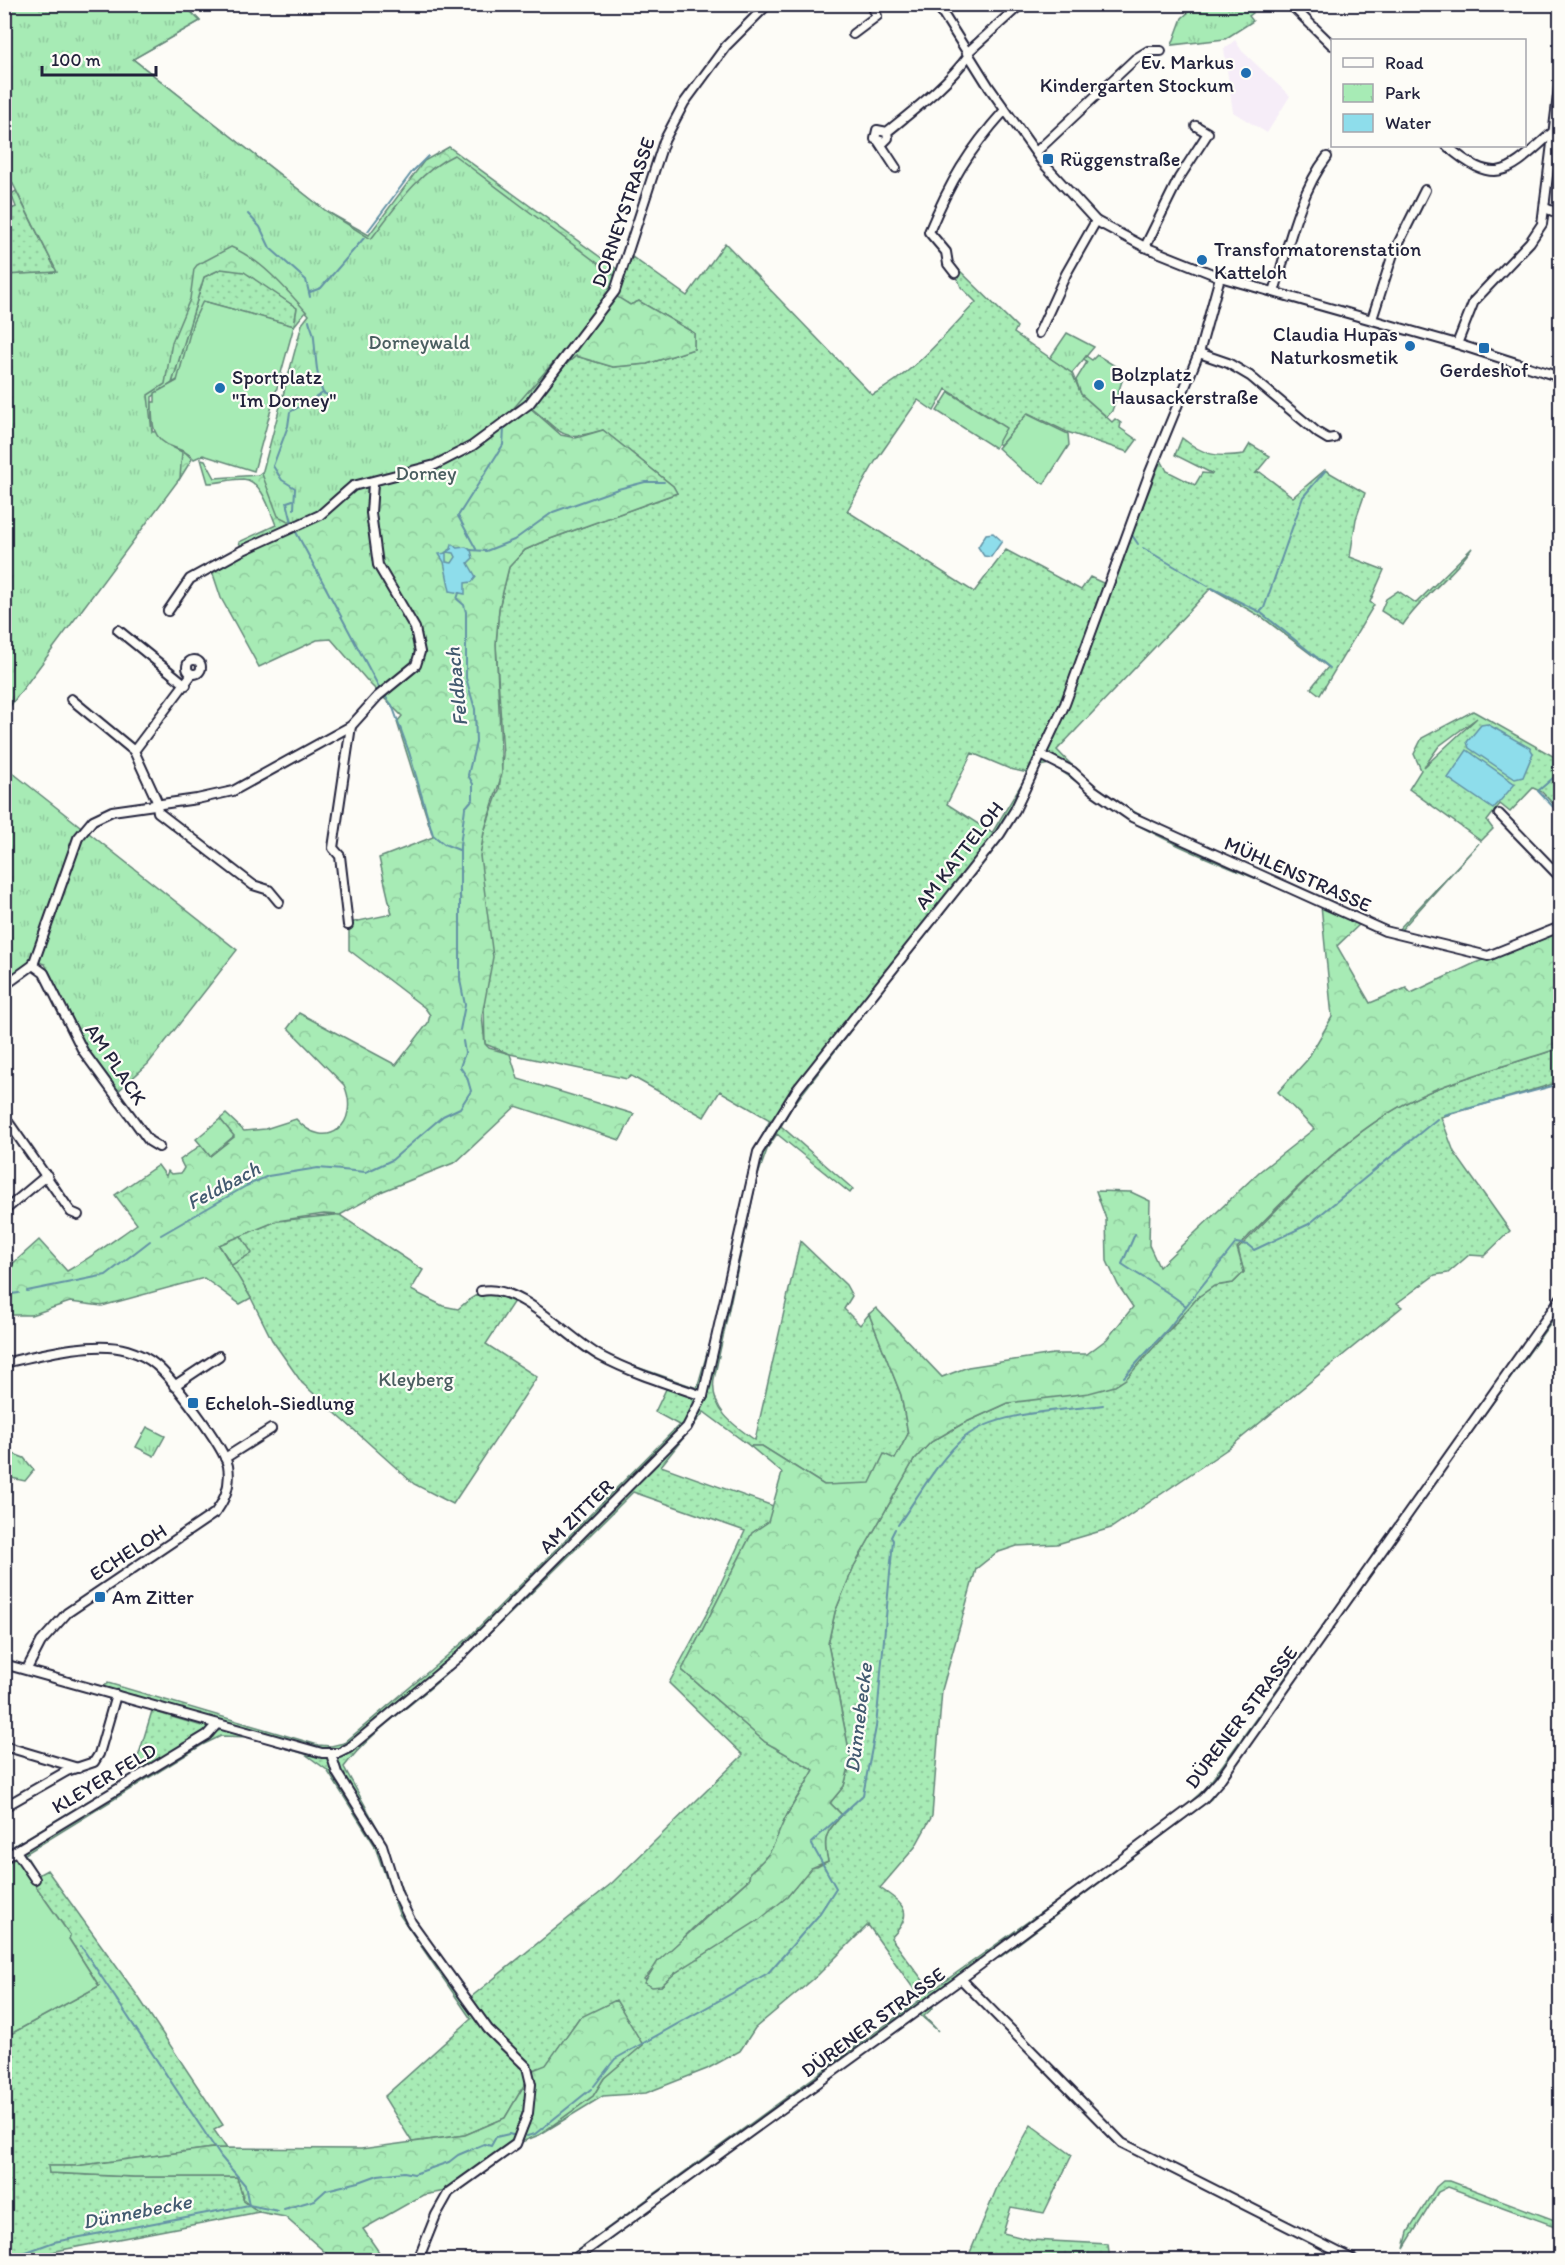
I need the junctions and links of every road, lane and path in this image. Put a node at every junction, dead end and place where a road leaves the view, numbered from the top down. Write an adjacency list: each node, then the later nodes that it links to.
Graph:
1 (871, 4): 6 (street)
2 (937, 4): 9 (street)
3 (1021, 4): 9 (street)
4 (1290, 4): 7 (street)
5 (766, 5): 32 (street, DORNEYSTRASSE)
6 (853, 34)
7 (1331, 44)
8 (1161, 51): 15 (street)
9 (968, 54): 11 (street); 17 (street)
10 (1560, 79): 13 (street)
11 (1005, 110): 15 (street); 23 (street)
12 (1196, 126): 22 (street)
13 (1552, 133): 14 (street); 19 (street)
14 (1448, 147)
15 (1036, 152): 21 (street)
16 (1327, 157): 25 (street)
17 (896, 168)
18 (1425, 190): 26 (street)
19 (1545, 208): 20 (street); 28 (street)
20 (1560, 214)
21 (1096, 221): 22 (street); 27 (street)
22 (1145, 247): 24 (street)
23 (955, 273)
24 (1220, 277): 25 (street); 29 (street, AM KATTELOH)
25 (1274, 292): 26 (street)
26 (1372, 320): 28 (street)
27 (1039, 333)
28 (1456, 344): 30 (street)
29 (1198, 354): 31 (street); 40 (street, AM KATTELOH)
30 (1560, 377)
31 (1334, 438)
32 (372, 483): 33 (street, DORNEYSTRASSE); 38 (street)
33 (168, 611)
34 (118, 630): 36 (street)
35 (192, 674): 36 (street)
36 (186, 685): 39 (street)
37 (71, 699): 39 (street)
38 (351, 726): 41 (street); 45 (street)
39 (134, 751): 41 (street)
40 (1041, 754): 46 (street, MÜHLENSTRASSE); 56 (street, AM KATTELOH)
41 (157, 805): 44 (street); 47 (street)
42 (1498, 814): 43 (street)
43 (1560, 877)
44 (279, 902)
45 (348, 925)
46 (1560, 927)
47 (33, 965): 48 (street); 50 (street, AM PLACK)
48 (4, 986)
49 (4, 1116): 51 (street)
50 (159, 1147)
51 (47, 1175): 52 (street); 53 (street)
52 (4, 1211)
53 (78, 1215)
54 (482, 1292): 60 (street)
55 (1560, 1299): 74 (street, DÜRENER STRASSE)
56 (721, 1323): 60 (street, AM ZITTER)
57 (219, 1356): 59 (street)
58 (4, 1363): 59 (street)
59 (174, 1386): 62 (street)
60 (703, 1396): 68 (street, AM ZITTER)
61 (271, 1430): 62 (street)
62 (225, 1458): 64 (street, ECHELOH)
63 (4, 1664): 64 (street)
64 (27, 1669): 65 (street)
65 (116, 1695): 66 (street); 69 (street)
66 (217, 1724): 68 (street); 71 (street, KLEYER FELD)
67 (4, 1746): 69 (street)
68 (331, 1754): 75 (street)
69 (78, 1768): 70 (street)
70 (4, 1808)
71 (16, 1851): 72 (street, KLEYER FELD); 73 (street)
72 (4, 1857)
73 (35, 1878)
74 (961, 1979): 76 (street, DÜRENER STRASSE); 77 (street)
75 (418, 2260)
76 (573, 2260)
77 (1354, 2260)

